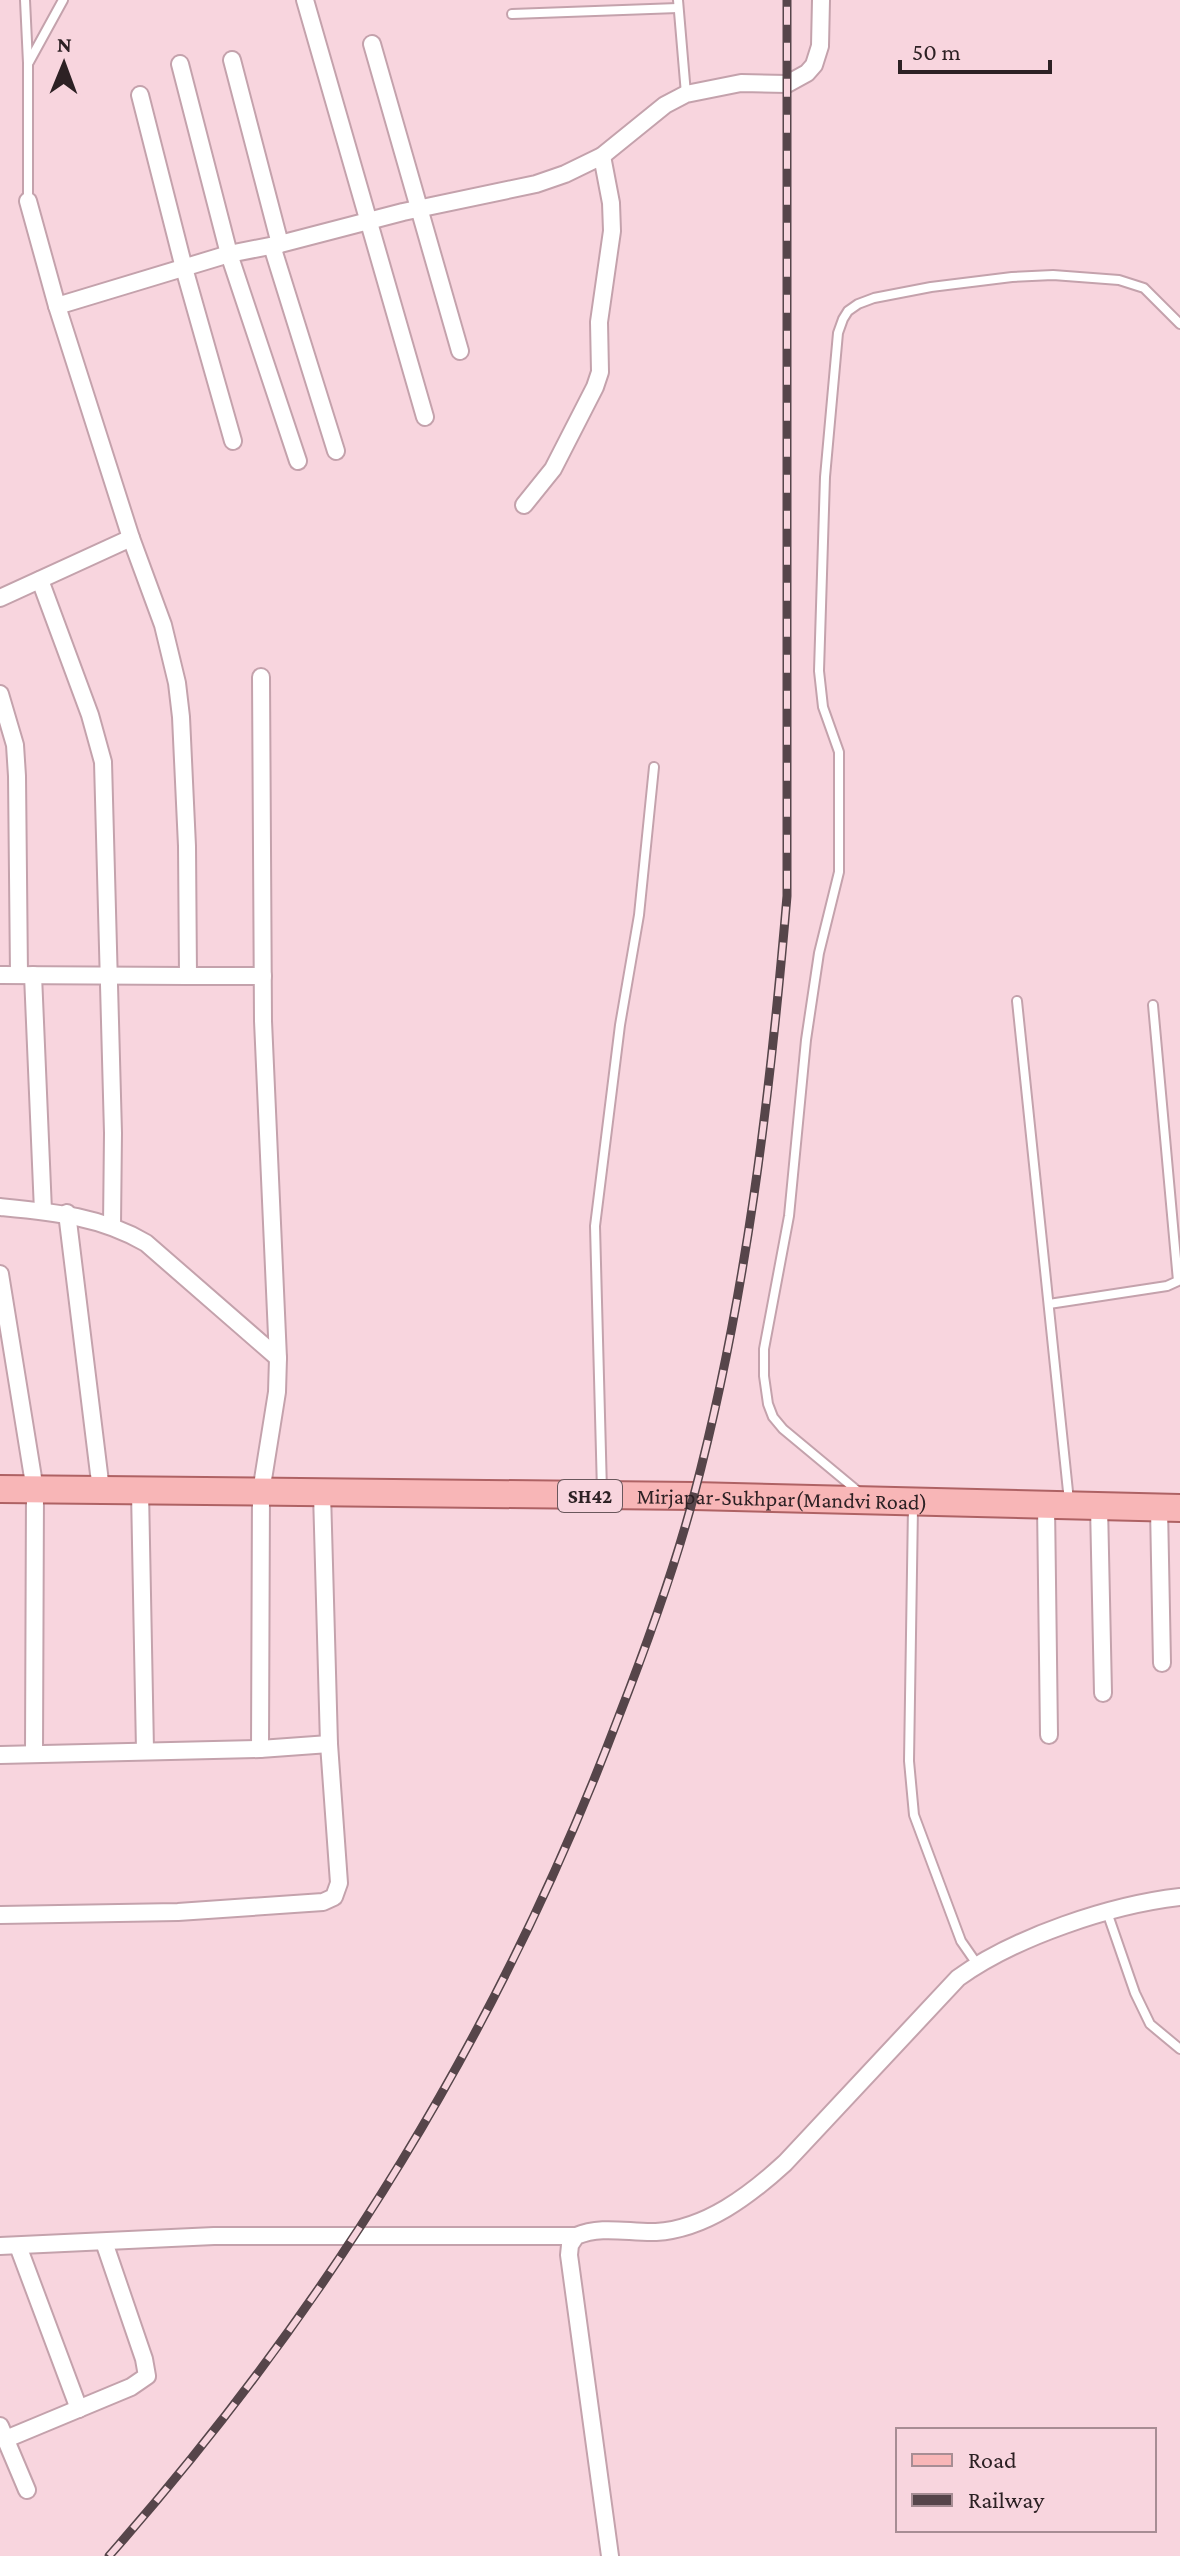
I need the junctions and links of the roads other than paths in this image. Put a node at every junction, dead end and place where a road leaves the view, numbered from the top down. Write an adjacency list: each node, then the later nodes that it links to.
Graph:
1 (25, 0): 9 (lane)
2 (63, 0): 9 (lane)
3 (305, 0): 16 (street)
4 (821, 0): 11 (street)
5 (678, 4): 6 (lane); 11 (lane)
6 (512, 14)
7 (372, 44): 15 (street)
8 (232, 60): 17 (street)
9 (28, 63): 14 (lane)
10 (180, 64): 18 (street)
11 (686, 94): 13 (street)
12 (140, 95): 19 (street)
13 (602, 156): 15 (street); 27 (street)
14 (28, 201): 20 (street)
15 (417, 209): 16 (street); 22 (street)
16 (368, 221): 17 (street); 23 (street)
17 (276, 245): 18 (street); 25 (street)
18 (229, 254): 19 (street); 26 (street)
19 (184, 268): 20 (street); 24 (street)
20 (57, 306): 28 (street)
21 (1180, 324): 55 (lane)
22 (460, 351)
23 (425, 417)
24 (233, 441)
25 (336, 451)
26 (298, 461)
27 (524, 505)
28 (131, 538): 29 (street); 37 (street)
29 (40, 580): 30 (street); 36 (street)
30 (0, 598)
31 (261, 677): 38 (street)
32 (0, 694): 35 (street)
33 (654, 767): 54 (lane)
34 (0, 975): 35 (street)
35 (26, 975): 36 (street); 42 (street)
36 (108, 975): 37 (street); 44 (street)
37 (188, 976): 38 (street)
38 (263, 976): 47 (street)
39 (1017, 1001): 46 (lane)
40 (1153, 1005): 46 (lane)
41 (0, 1207): 42 (street)
42 (43, 1211): 43 (street)
43 (67, 1213): 44 (street); 50 (street)
44 (112, 1225): 47 (street)
45 (0, 1274): 49 (street)
46 (1049, 1304): 57 (lane)
47 (278, 1358): 52 (street)
48 (0, 1489): 49 (main road, Mirjapar-Sukhpar(Mandvi Road) / SH42)
49 (35, 1490): 50 (main road, Mirjapar-Sukhpar(Mandvi Road) / SH42); 66 (street)
50 (101, 1490): 51 (main road, Mirjapar-Sukhpar(Mandvi Road) / SH42)
51 (140, 1491): 52 (main road, Mirjapar-Sukhpar(Mandvi Road) / SH42); 65 (street)
52 (261, 1492): 53 (main road, Mirjapar-Sukhpar(Mandvi Road) / SH42); 64 (street)
53 (322, 1493): 54 (main road, Mirjapar-Sukhpar(Mandvi Road) / SH42); 63 (street)
54 (602, 1496): 55 (main road, Mirjapar-Sukhpar(Mandvi Road) / SH42)
55 (870, 1501): 56 (main road, Mirjapar-Sukhpar(Mandvi Road) / SH42)
56 (913, 1502): 57 (main road, Mirjapar-Sukhpar(Mandvi Road) / SH42); 71 (lane)
57 (1058, 1506): 58 (main road, Mirjapar-Sukhpar(Mandvi Road) / SH42); 62 (street)
58 (1099, 1506): 59 (main road, Mirjapar-Sukhpar(Mandvi Road) / SH42); 61 (street)
59 (1170, 1508): 60 (street)
60 (1162, 1663)
61 (1103, 1693)
62 (1049, 1735)
63 (329, 1744): 64 (street); 70 (street)
64 (260, 1749): 65 (street)
65 (145, 1750): 66 (street)
66 (34, 1753): 67 (street)
67 (0, 1755)
68 (1180, 1897): 69 (street)
69 (1107, 1912): 71 (street); 72 (lane)
70 (0, 1915)
71 (977, 1964): 73 (street)
72 (1180, 2049)
73 (576, 2236): 74 (street); 80 (street)
74 (104, 2242): 76 (street); 77 (street)
75 (0, 2246): 76 (street)
76 (18, 2246): 77 (street)
77 (79, 2409): 78 (street)
78 (3, 2432): 79 (street)
79 (27, 2490)
80 (610, 2556)

